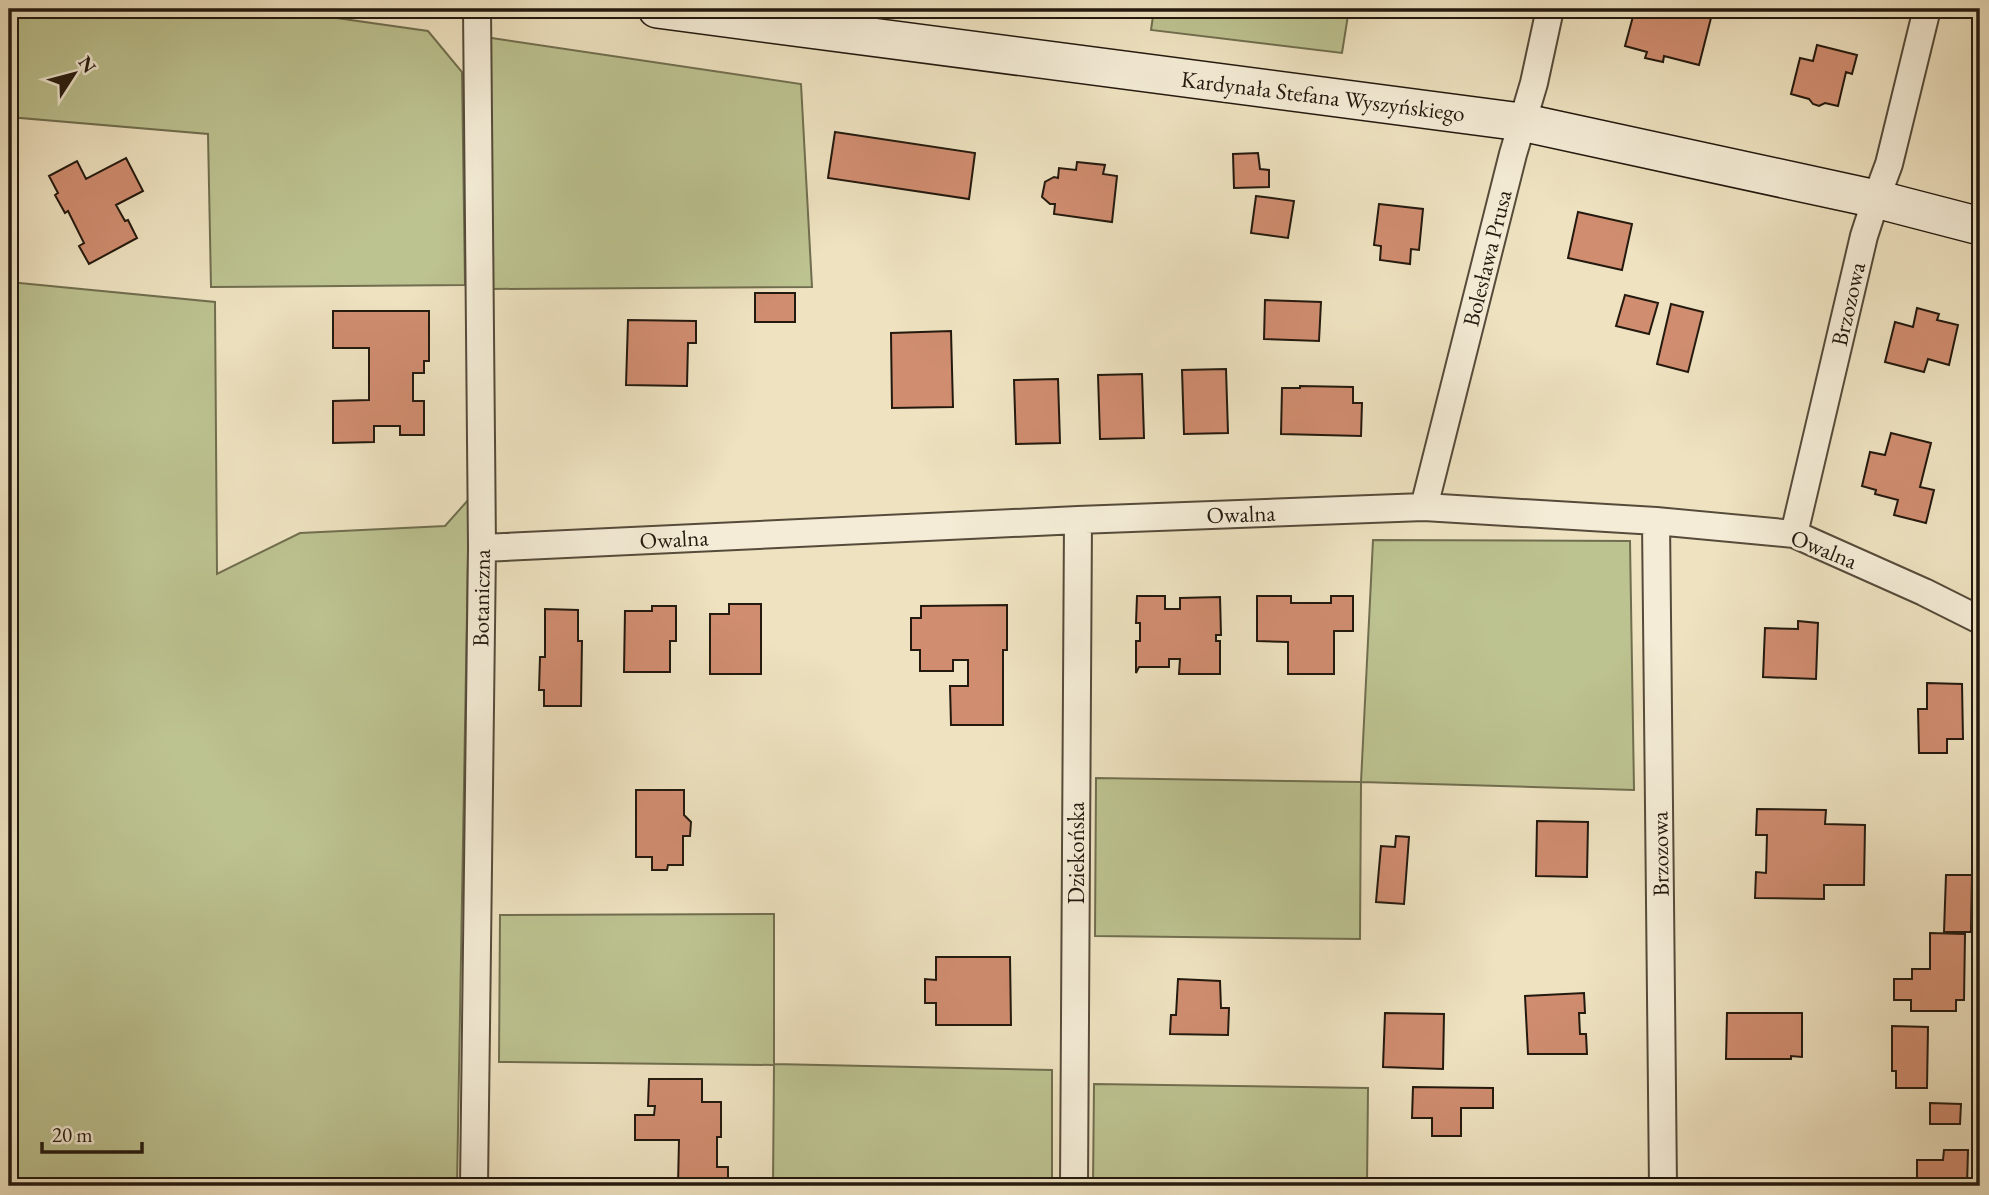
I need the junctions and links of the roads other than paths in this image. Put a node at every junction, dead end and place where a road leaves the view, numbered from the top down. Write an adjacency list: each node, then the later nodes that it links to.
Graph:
1 (477, 9): 12 (street, Botaniczna)
2 (657, 9): 5 (main road, Kardynała Stefana Wyszyńskiego)
3 (1550, 9): 5 (street, Bolesława Prusa)
4 (1927, 9): 6 (street, Brzozowa)
5 (1521, 122): 6 (main road, Kardynała Stefana Wyszyńskiego); 8 (street, Bolesława Prusa)
6 (1876, 199): 7 (main road, Kardynała Stefana Wyszyńskiego); 11 (street, Brzozowa)
7 (1980, 226)
8 (1424, 507): 9 (street, Owalna); 10 (street, Owalna)
9 (1078, 520): 12 (street, Owalna); 15 (street, Dziekońska)
10 (1656, 521): 11 (street, Owalna); 16 (street, Brzozowa)
11 (1794, 534): 13 (street, Owalna)
12 (482, 548): 14 (street, Botaniczna)
13 (1980, 620)
14 (474, 1186)
15 (1074, 1186)
16 (1663, 1186)

